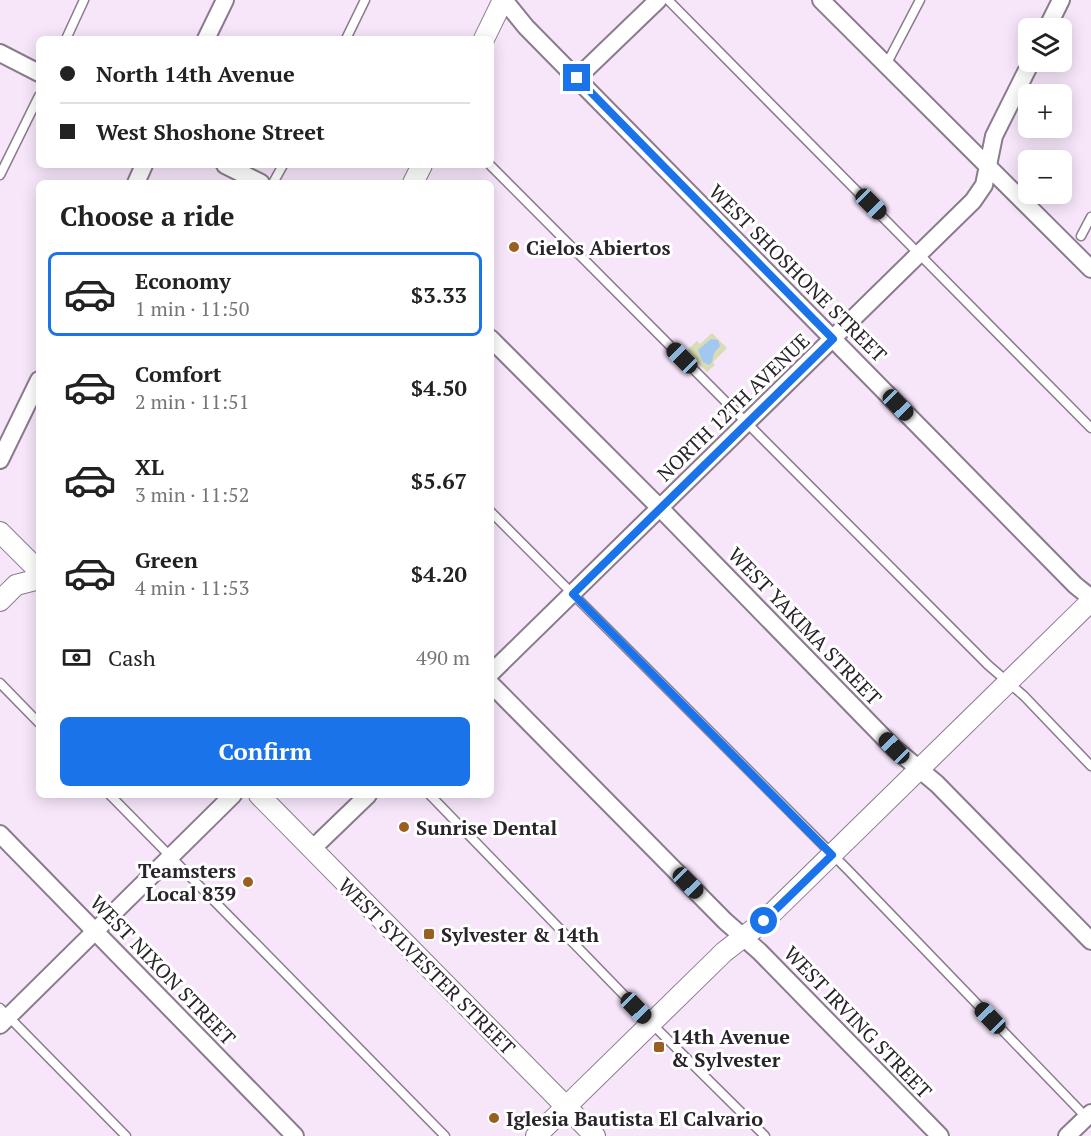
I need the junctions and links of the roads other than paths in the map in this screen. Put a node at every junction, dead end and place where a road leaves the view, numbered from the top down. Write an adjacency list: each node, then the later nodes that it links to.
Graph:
1 (84, 0): 11 (lane)
2 (225, 0): 12 (street)
3 (365, 0): 13 (lane)
4 (503, 0): 14 (street); 19 (street, WEST SHOSHONE STREET)
5 (658, 0): 19 (street)
6 (668, 0): 28 (lane)
7 (821, 0): 16 (street)
8 (921, 0): 16 (lane)
9 (1061, 0): 10 (street)
10 (1052, 18)
11 (67, 36)
12 (207, 36)
13 (347, 36)
14 (485, 36)
15 (0, 54): 17 (street)
16 (886, 65): 21 (street)
17 (36, 72)
18 (1025, 72): 21 (street, NORTH 12TH AVENUE)
19 (577, 78): 30 (street, WEST SHOSHONE STREET)
20 (36, 102): 24 (lane)
21 (989, 167): 28 (street, NORTH 12TH AVENUE); 29 (street)
22 (231, 168): 25 (street)
23 (493, 168): 33 (lane)
24 (0, 175)
25 (255, 180)
26 (1091, 217): 27 (lane)
27 (1081, 236)
28 (920, 254): 30 (street, NORTH 12TH AVENUE); 34 (lane)
29 (1091, 269)
30 (833, 339): 33 (street, NORTH 12TH AVENUE); 42 (street, WEST SHOSHONE STREET)
31 (494, 342): 36 (street, WEST YAKIMA STREET)
32 (36, 386): 35 (street)
33 (747, 423): 36 (street, NORTH 12TH AVENUE); 45 (lane)
34 (1091, 428)
35 (0, 460)
36 (660, 508): 41 (street, NORTH 12TH AVENUE); 50 (street, WEST YAKIMA STREET)
37 (494, 515): 41 (lane)
38 (0, 532): 39 (street)
39 (36, 569)
40 (36, 580): 43 (street)
41 (573, 594): 44 (street, NORTH 12TH AVENUE); 58 (lane)
42 (1091, 600): 45 (street)
43 (0, 601)
44 (494, 671)
45 (1008, 682): 49 (lane); 50 (street)
46 (0, 683): 48 (lane)
47 (494, 687): 61 (street, WEST IRVING STREET)
48 (36, 720)
49 (1091, 766)
50 (920, 769): 58 (street); 62 (street, WEST YAKIMA STREET)
51 (113, 798): 59 (lane)
52 (230, 798): 59 (street)
53 (262, 798): 57 (street, WEST SYLVESTER STREET)
54 (365, 798): 57 (street)
55 (433, 798): 64 (lane)
56 (0, 834): 60 (street, WEST NIXON STREET)
57 (312, 849): 65 (street, WEST SYLVESTER STREET)
58 (832, 855): 61 (street); 66 (lane)
59 (170, 857): 60 (street); 69 (lane)
60 (95, 931): 63 (street); 68 (street, WEST NIXON STREET)
61 (743, 937): 64 (street); 73 (street, WEST IRVING STREET)
62 (1091, 941)
63 (3, 1016): 67 (lane)
64 (651, 1023): 65 (street); 72 (lane)
65 (566, 1107): 70 (street); 71 (street, WEST SYLVESTER STREET)
66 (1089, 1117): 74 (street)
67 (126, 1136)
68 (295, 1136)
69 (445, 1136)
70 (536, 1136)
71 (594, 1136)
72 (765, 1136)
73 (940, 1136)
74 (1067, 1136)

